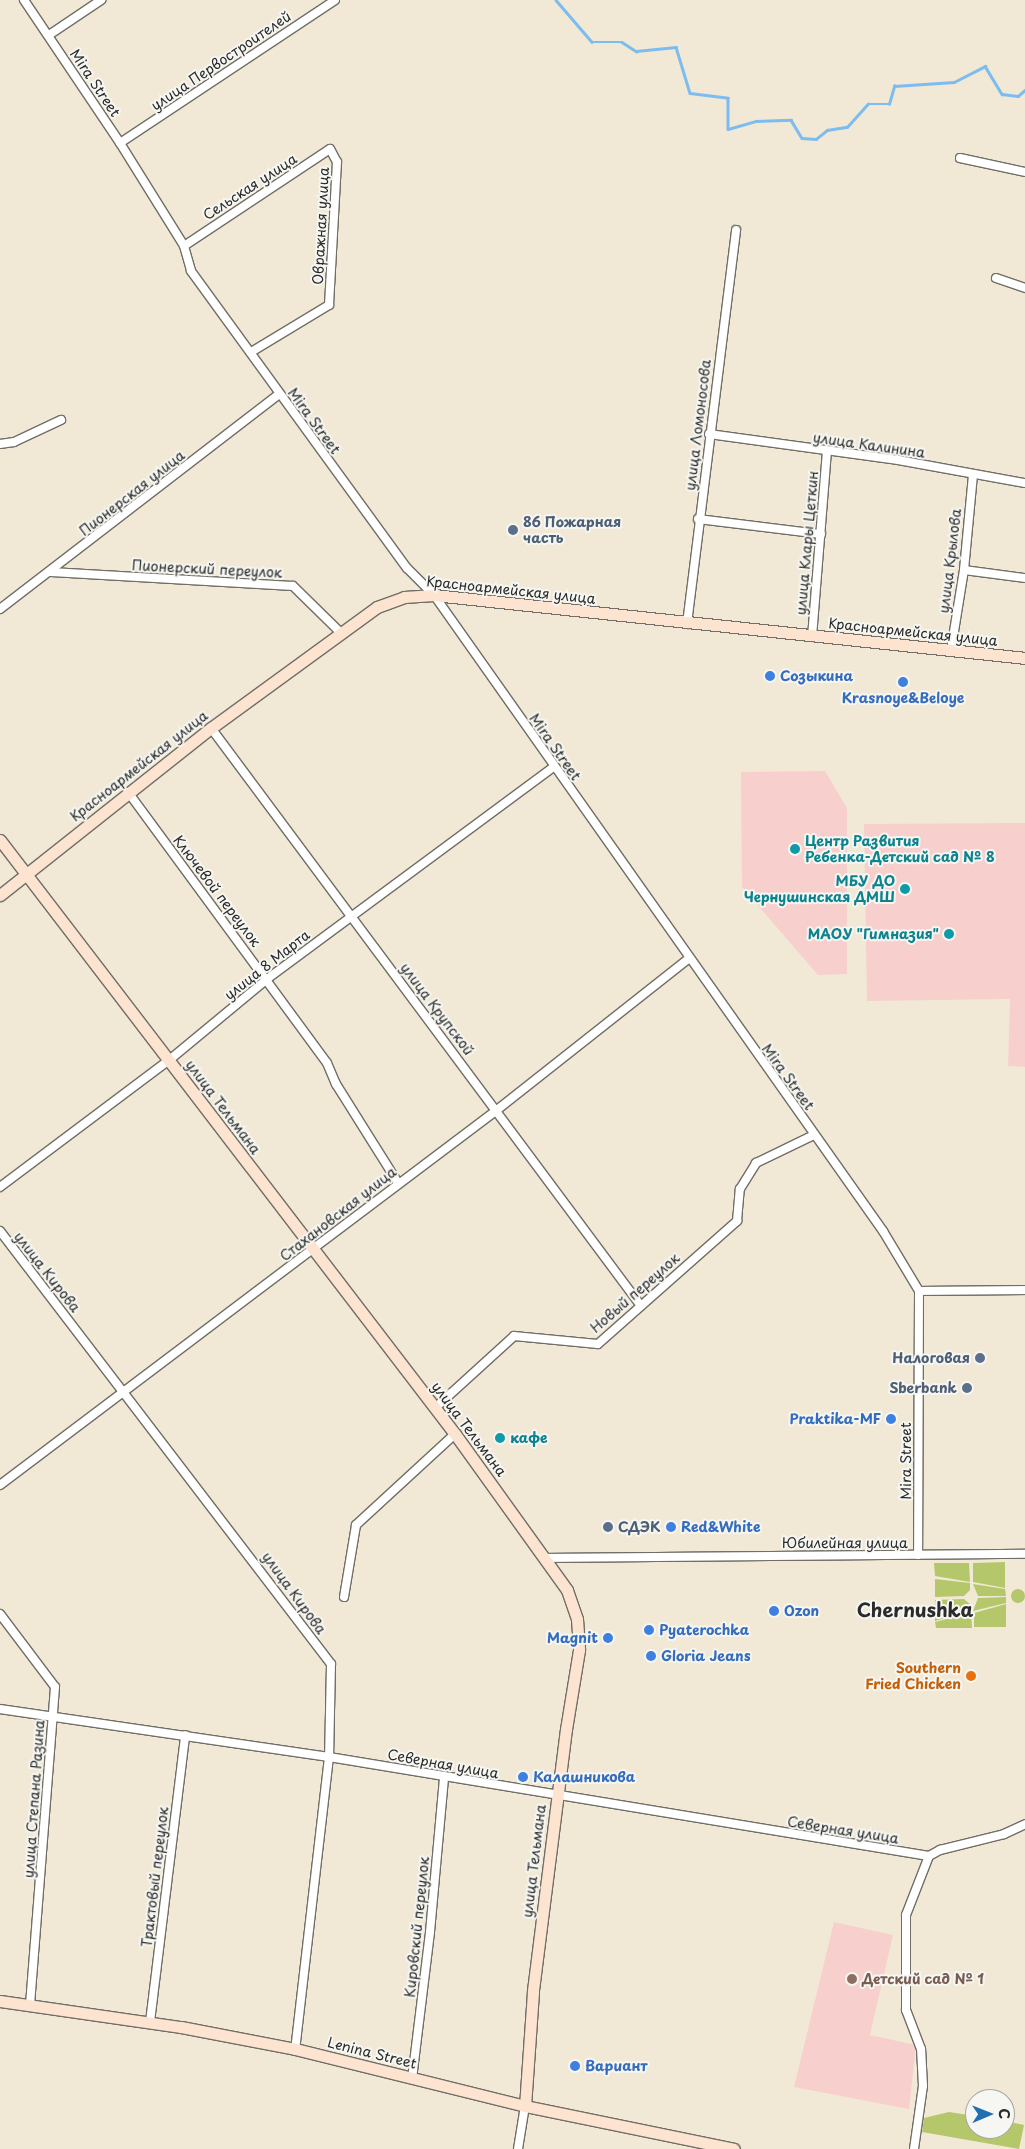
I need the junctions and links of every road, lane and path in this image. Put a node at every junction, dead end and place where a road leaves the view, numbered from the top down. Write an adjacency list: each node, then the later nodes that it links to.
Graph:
1 (24, 0): 4 (street, Mira Street)
2 (101, 0): 4 (street)
3 (335, 0): 5 (street, улица Первостроителей)
4 (49, 35): 5 (street, Mira Street)
5 (120, 143): 10 (street, Mira Street)
6 (330, 149): 10 (street, Сельская улица); 13 (street, Овражная улица)
7 (960, 158): 8 (street)
8 (1025, 172)
9 (736, 230): 16 (street, улица Ломоносова)
10 (184, 246): 13 (street, Mira Street)
11 (996, 278): 12 (street)
12 (1025, 288)
13 (251, 352): 14 (street, Mira Street)
14 (279, 394): 24 (street, Пионерская улица); 26 (street, Mira Street)
15 (61, 420): 17 (street)
16 (709, 434): 18 (street, улица Калинина); 21 (street, улица Ломоносова)
17 (0, 444)
18 (827, 451): 19 (street, улица Калинина); 22 (street, улица Клары Цеткин)
19 (973, 475): 20 (street, улица Калинина); 23 (street, улица Крылова)
20 (1025, 483)
21 (698, 519): 22 (street); 28 (street, улица Ломоносова)
22 (821, 534): 30 (street, улица Клары Цеткин)
23 (964, 570): 25 (street); 31 (street, улица Крылова)
24 (51, 572): 27 (street, Пионерская улица); 29 (street, Пионерский переулок)
25 (1025, 578)
26 (434, 595): 28 (street, Красноармейская улица); 29 (street, Красноармейская улица); 34 (street, Mira Street)
27 (0, 609)
28 (687, 624): 30 (street, Красноармейская улица)
29 (342, 634): 33 (street, Красноармейская улица)
30 (812, 637): 31 (street, Красноармейская улица)
31 (951, 650): 32 (street, Красноармейская улица)
32 (1025, 658)
33 (211, 728): 35 (street, Красноармейская улица); 39 (street, улица Крупской)
34 (553, 767): 39 (street, улица 8 Марта); 40 (street, Mira Street)
35 (128, 792): 37 (street, Красноармейская улица); 41 (street, Ключевой переулок)
36 (0, 840): 37 (street, улица Тельмана)
37 (26, 874): 38 (street, Красноармейская улица); 42 (street, улица Тельмана)
38 (0, 894)
39 (352, 916): 41 (street, улица 8 Марта); 43 (street, улица Крупской)
40 (688, 959): 43 (street, Стахановская улица); 44 (street, Mira Street)
41 (267, 979): 42 (street, улица 8 Марта); 45 (street, Ключевой переулок)
42 (168, 1061): 46 (street, улица 8 Марта); 48 (street, улица Тельмана)
43 (497, 1110): 45 (street, Стахановская улица); 51 (street, улица Крупской)
44 (814, 1135): 50 (street, Mira Street); 51 (street, Новый переулок)
45 (398, 1183): 48 (street, Стахановская улица)
46 (0, 1187)
47 (0, 1231): 52 (street, улица Кирова)
48 (313, 1250): 52 (street, Стахановская улица); 53 (street, улица Тельмана)
49 (1025, 1290): 50 (street)
50 (919, 1291): 57 (street, Mira Street)
51 (641, 1306): 53 (street, Новый переулок)
52 (125, 1392): 55 (street, Стахановская улица); 64 (street, улица Кирова)
53 (435, 1408): 54 (street, улица Тельмана)
54 (455, 1434): 58 (street, улица Тельмана); 59 (street)
55 (0, 1485)
56 (1025, 1554): 57 (street, Юбилейная улица)
57 (918, 1555): 58 (street, Юбилейная улица)
58 (545, 1558): 66 (street, улица Тельмана)
59 (344, 1597)
60 (0, 1614): 62 (street, улица Степана Разина)
61 (0, 1709): 62 (street, Северная улица)
62 (53, 1716): 63 (street, Северная улица); 70 (street, улица Степана Разина)
63 (185, 1735): 64 (street, Северная улица); 71 (street, Трактовый переулок)
64 (329, 1757): 65 (street, Северная улица); 72 (street, улица Кирова)
65 (444, 1777): 66 (street, Северная улица); 73 (street, Кировский переулок)
66 (558, 1796): 68 (street, Северная улица); 74 (street, улица Тельмана)
67 (1025, 1824): 68 (street)
68 (929, 1856): 77 (street)
69 (0, 2001): 70 (street, Lenina Street)
70 (30, 2005): 71 (street, Lenina Street)
71 (150, 2022): 72 (street, Lenina Street)
72 (295, 2049): 73 (street, Lenina Street)
73 (412, 2079): 74 (street, Lenina Street)
74 (525, 2106): 75 (street, улица Тельмана); 76 (street, Lenina Street)
75 (518, 2149)
76 (734, 2149)
77 (914, 2149)

